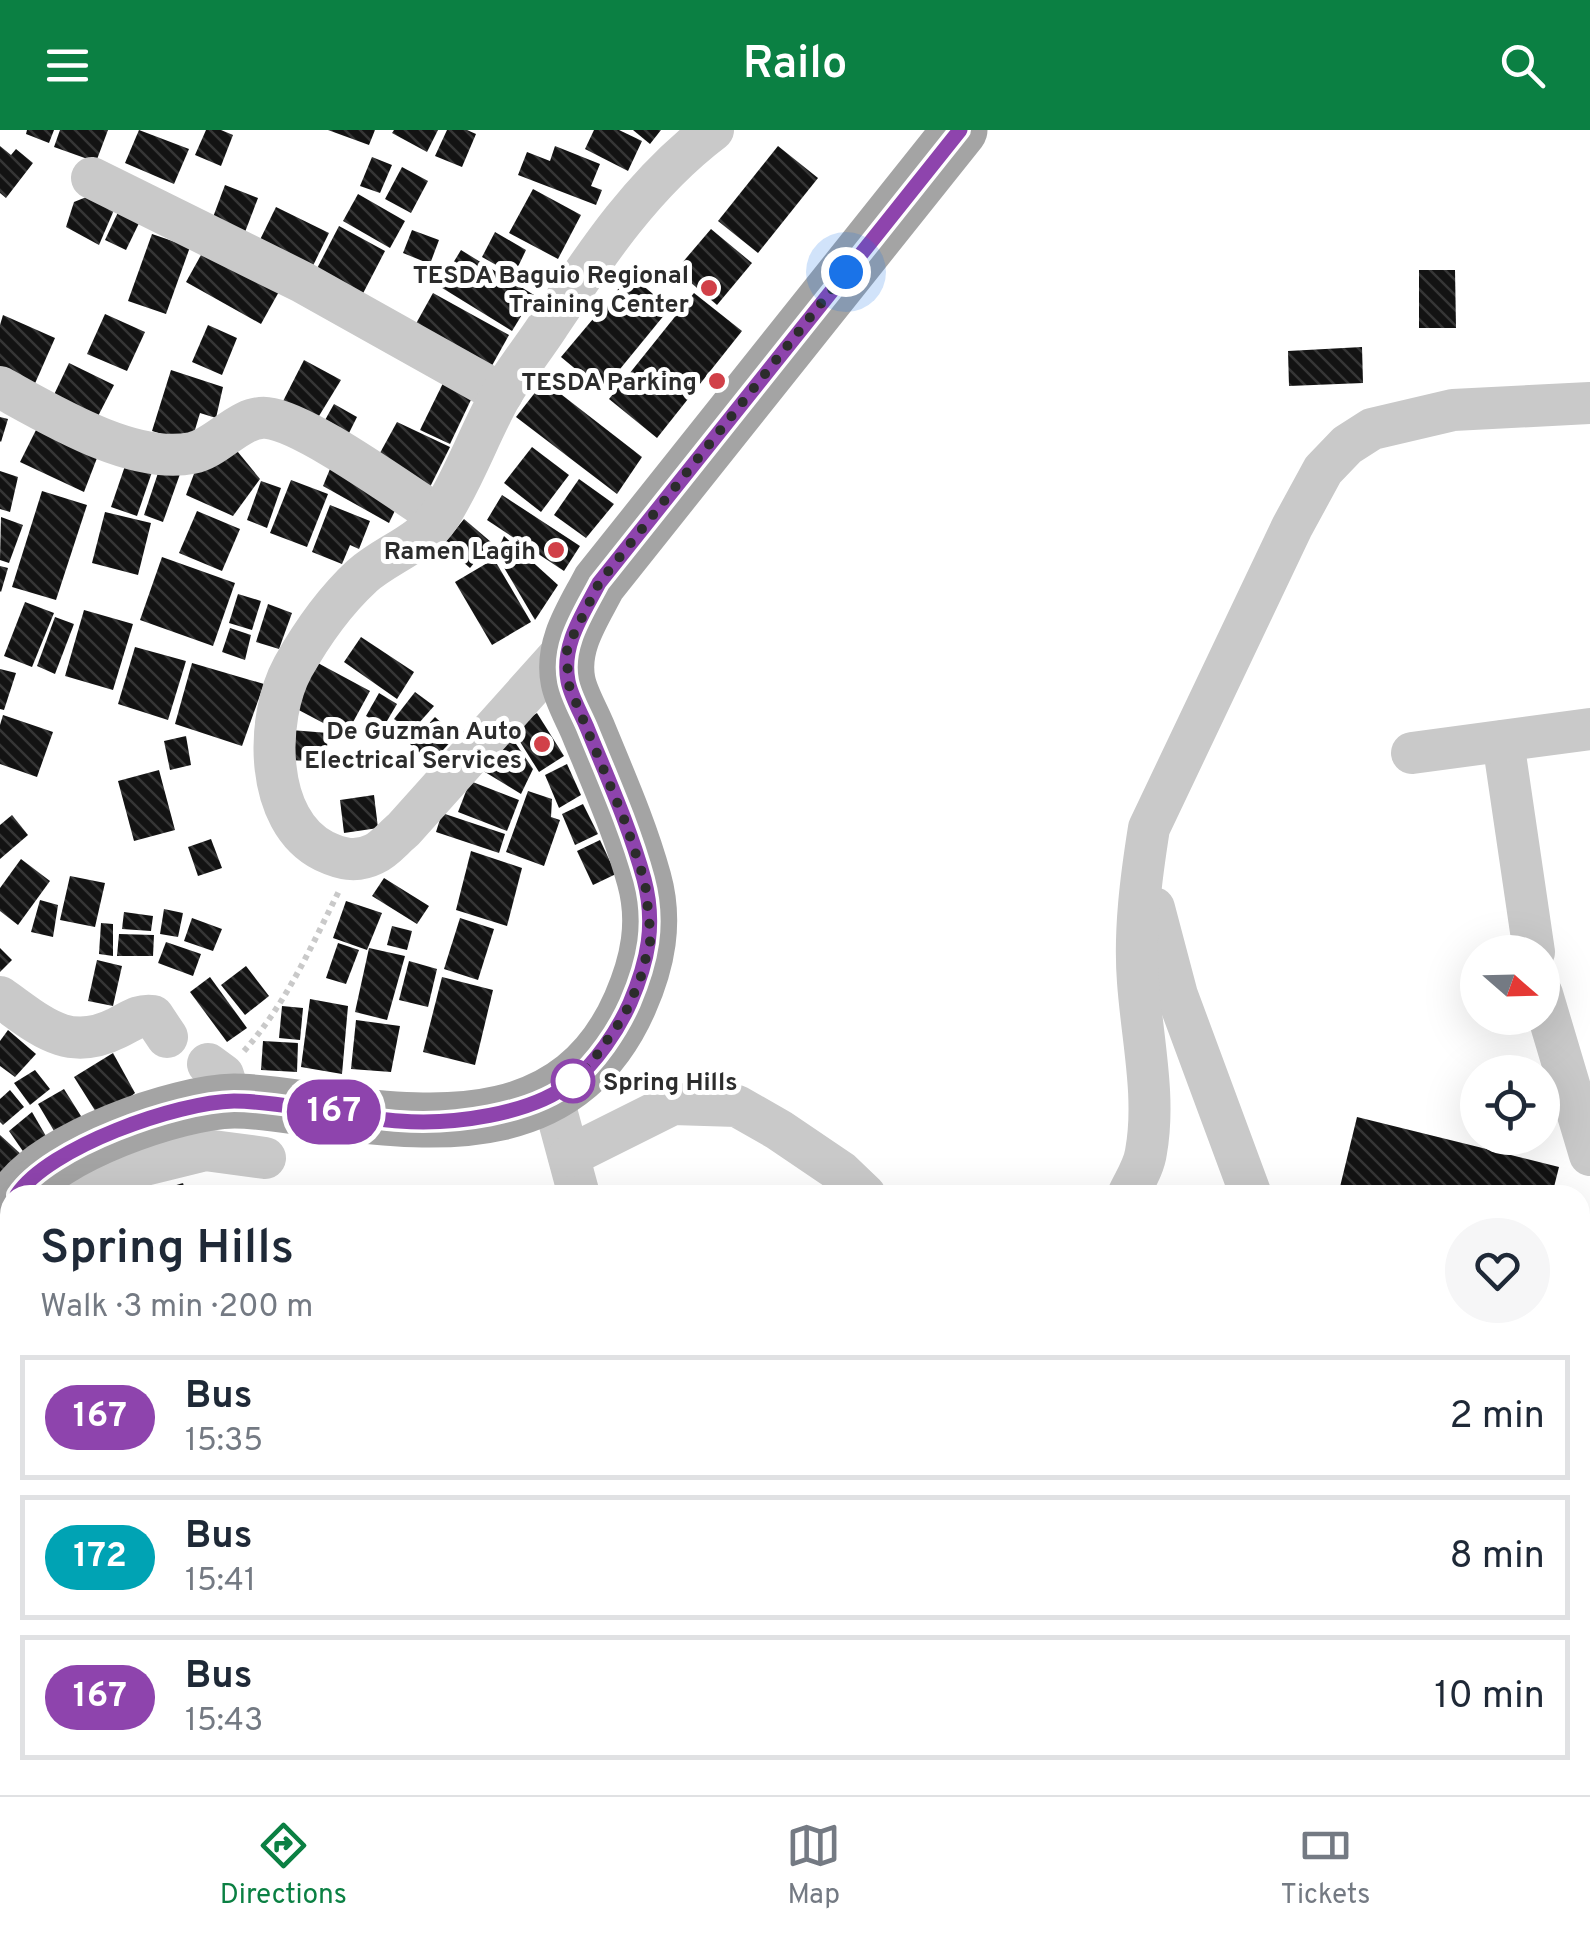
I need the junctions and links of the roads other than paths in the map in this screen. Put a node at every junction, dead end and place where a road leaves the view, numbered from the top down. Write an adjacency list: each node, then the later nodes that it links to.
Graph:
1 (713, 130): 5 (street)
2 (960, 130): 8 (main road)
3 (92, 178): 5 (street)
4 (0, 387): 7 (street)
5 (502, 394): 7 (street)
6 (1590, 402): 12 (street)
7 (439, 516): 8 (street)
8 (567, 648): 17 (main road)
9 (1590, 729): 10 (street)
10 (1503, 741): 11 (street); 13 (street)
11 (1412, 753)
12 (1148, 828): 24 (street); 25 (street)
13 (1532, 935)
14 (0, 997): 16 (street)
15 (1554, 1035): 18 (street)
16 (168, 1037)
17 (552, 1094): 20 (street); 21 (main road)
18 (1590, 1155)
19 (265, 1158): 22 (street)
20 (574, 1176): 23 (street)
21 (33, 1185)
22 (65, 1185)
23 (855, 1185)
24 (1132, 1185)
25 (1247, 1185)

